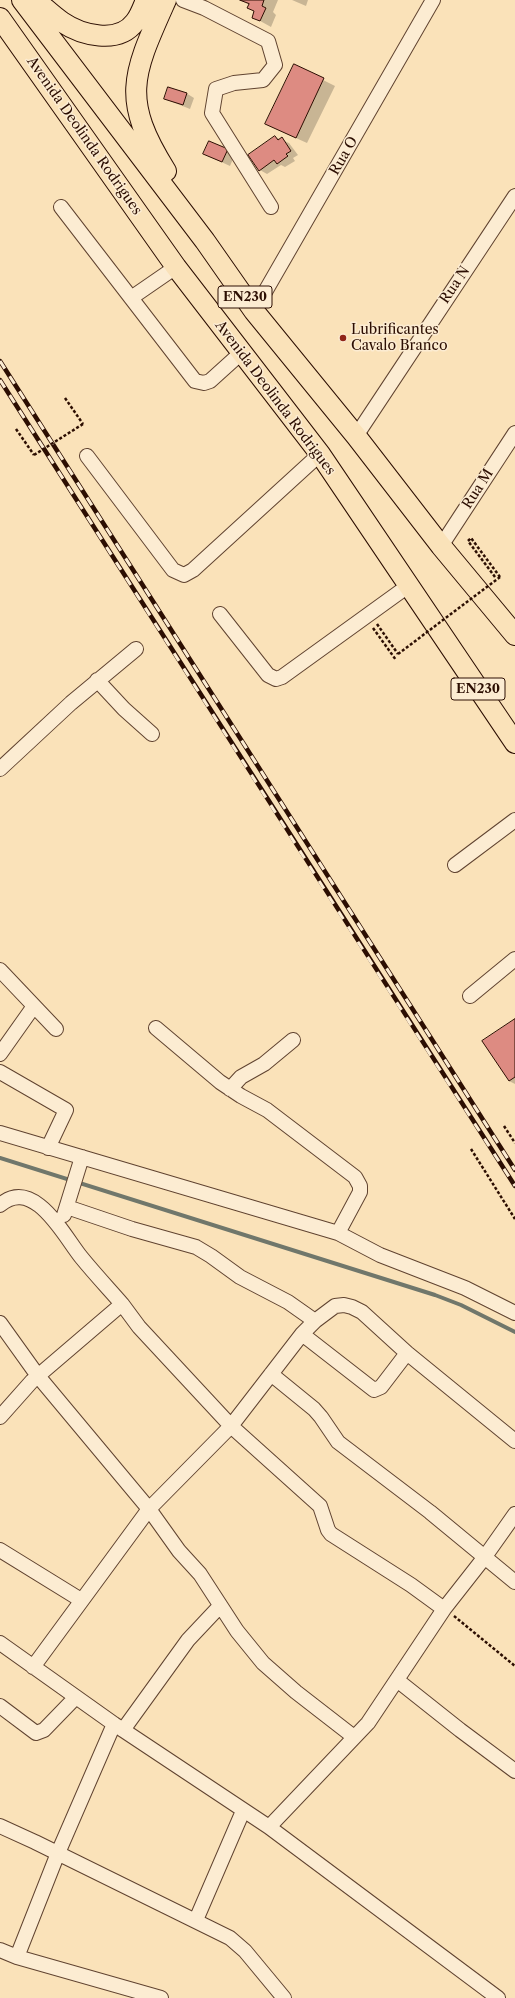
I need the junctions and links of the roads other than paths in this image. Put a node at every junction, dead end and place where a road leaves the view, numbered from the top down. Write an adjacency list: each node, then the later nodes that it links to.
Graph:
1 (22, 0): 11 (highway, Avenida Deolinda Rodrigues / EN230)
2 (35, 0): 3 (highway)
3 (146, 0)
4 (166, 0): 11 (highway)
5 (184, 0): 10 (street)
6 (433, 0): 14 (street, Rua O)
7 (0, 18): 12 (highway, Avenida Deolinda Rodrigues / EN230)
8 (515, 196): 17 (street, Rua N)
9 (60, 207): 13 (street)
10 (271, 207)
11 (205, 241): 14 (highway, Avenida Deolinda Rodrigues / EN230)
12 (176, 267): 13 (street); 15 (highway, Avenida Deolinda Rodrigues / EN230)
13 (131, 298): 15 (street)
14 (254, 311): 17 (highway, Avenida Deolinda Rodrigues / EN230)
15 (240, 353): 18 (highway, Avenida Deolinda Rodrigues / EN230)
16 (515, 433): 20 (street, Rua M)
17 (356, 436): 20 (highway, Avenida Deolinda Rodrigues / EN230)
18 (320, 454): 19 (street); 21 (highway, Avenida Deolinda Rodrigues / EN230)
19 (87, 456)
20 (441, 546): 23 (highway, Avenida Deolinda Rodrigues / EN230)
21 (408, 586): 22 (street); 27 (highway, Avenida Deolinda Rodrigues / EN230)
22 (220, 614)
23 (515, 635)
24 (136, 649): 25 (street)
25 (97, 680): 26 (street); 28 (street)
26 (152, 734)
27 (515, 743)
28 (0, 769)
29 (515, 820): 30 (street)
30 (455, 866)
31 (515, 959): 33 (street)
32 (0, 970): 34 (street)
33 (470, 996)
34 (34, 1006): 36 (street); 38 (street)
35 (156, 1028): 40 (street)
36 (56, 1029)
37 (293, 1040): 40 (street)
38 (0, 1054)
39 (0, 1072): 42 (street)
40 (230, 1089): 47 (street)
41 (0, 1133): 42 (street)
42 (48, 1148): 43 (street)
43 (81, 1163): 44 (street); 47 (street)
44 (68, 1202): 46 (street); 50 (street)
45 (0, 1205): 46 (street)
46 (60, 1227): 48 (street)
47 (338, 1234): 49 (street)
48 (122, 1304): 55 (street); 57 (street)
49 (515, 1313)
50 (314, 1321): 52 (street); 53 (street)
51 (0, 1323): 55 (street)
52 (302, 1334): 53 (street); 54 (street)
53 (407, 1353): 58 (street)
54 (272, 1374): 57 (street); 62 (street)
55 (38, 1376): 56 (street); 59 (street)
56 (0, 1417)
57 (231, 1426): 59 (street); 66 (street)
58 (515, 1441)
59 (149, 1509): 64 (street); 65 (street)
60 (515, 1514): 62 (street)
61 (0, 1550): 64 (street)
62 (484, 1558): 63 (street); 66 (street)
63 (515, 1582)
64 (81, 1600): 68 (street)
65 (220, 1606): 72 (street); 73 (street)
66 (444, 1609): 69 (street)
67 (0, 1643): 68 (street)
68 (34, 1667): 70 (street)
69 (397, 1680): 73 (street); 74 (street)
70 (76, 1697): 71 (street); 72 (street)
71 (0, 1706)
72 (118, 1727): 75 (street); 78 (street)
73 (354, 1737): 77 (street)
74 (515, 1771)
75 (243, 1810): 77 (street); 79 (street)
76 (0, 1826): 78 (street)
77 (269, 1827): 84 (street)
78 (58, 1853): 79 (street); 81 (street)
79 (196, 1920): 83 (street)
80 (0, 1950): 81 (street)
81 (17, 1957): 82 (street)
82 (162, 1998)
83 (284, 1998)
84 (498, 1998)

